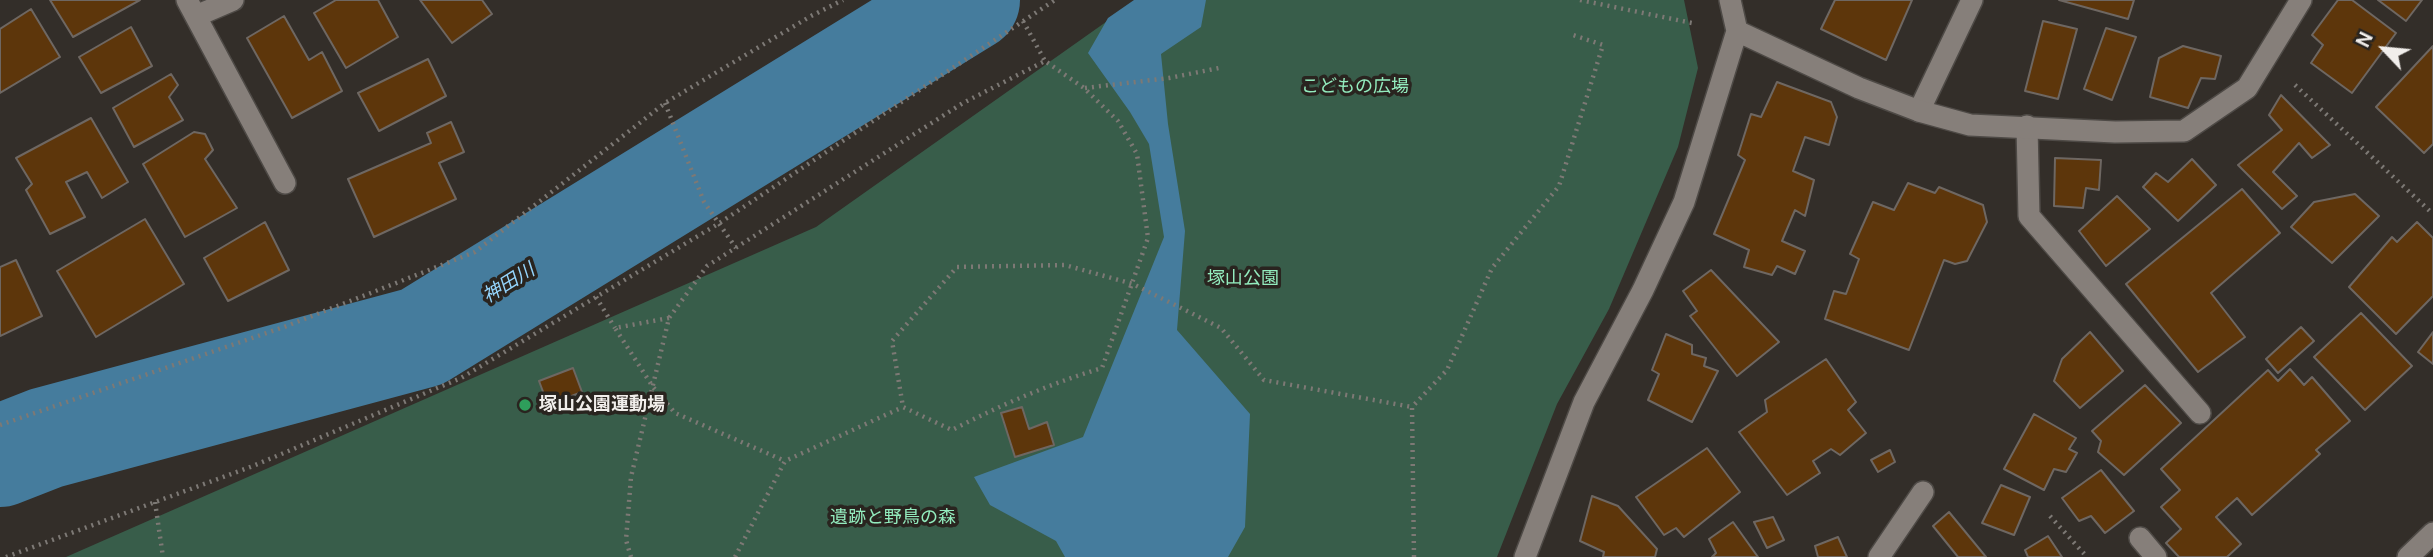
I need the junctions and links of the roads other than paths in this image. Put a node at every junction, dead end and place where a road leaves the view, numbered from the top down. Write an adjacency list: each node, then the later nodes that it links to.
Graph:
1 (233, 0): 5 (street)
2 (1730, 0): 6 (street)
3 (1972, 0): 7 (street)
4 (2301, 0): 8 (street)
5 (192, 8): 9 (street)
6 (1737, 32): 7 (street); 14 (street)
7 (1919, 111): 8 (street)
8 (2027, 126): 10 (street)
9 (285, 183)
10 (2200, 413)
11 (1923, 492): 15 (street)
12 (2433, 533): 17 (street)
13 (2140, 538): 16 (street)
14 (1525, 557)
15 (1879, 557)
16 (2156, 557)
17 (2408, 557)

